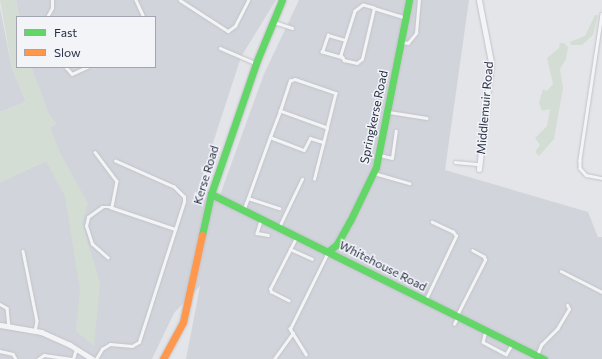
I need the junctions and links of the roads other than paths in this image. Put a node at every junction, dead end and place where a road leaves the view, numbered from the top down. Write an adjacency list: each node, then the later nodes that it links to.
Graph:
1 (52, 0): 11 (lane)
2 (136, 0): 12 (lane)
3 (180, 0): 4 (lane)
4 (248, 0)
5 (282, 0): 14 (street, Kerse Road)
6 (409, 0): 13 (street, Springkerse Road)
7 (419, 0): 17 (lane)
8 (479, 0): 34 (street, Middlemuir Road)
9 (374, 8): 13 (lane); 16 (lane); 19 (lane)
10 (602, 14): 37 (lane)
11 (48, 16)
12 (144, 16)
13 (405, 17): 17 (street, Springkerse Road)
14 (272, 22): 15 (lane); 20 (street, Kerse Road)
15 (292, 28)
16 (345, 40): 19 (lane); 19 (lane)
17 (401, 42): 24 (street, Springkerse Road)
18 (220, 48): 20 (lane)
19 (343, 58)
20 (256, 63): 40 (street, Kerse Road)
21 (67, 68): 22 (lane)
22 (85, 68)
23 (280, 111): 26 (lane); 26 (lane); 28 (lane)
24 (388, 112): 25 (lane); 31 (street, Springkerse Road)
25 (428, 118)
26 (327, 128): 29 (lane)
27 (396, 131): 31 (lane)
28 (270, 137): 29 (lane); 41 (lane)
29 (323, 142): 36 (lane)
30 (95, 152): 42 (lane)
31 (379, 155): 35 (street, Springkerse Road)
32 (115, 161): 48 (lane)
33 (455, 162): 34 (lane)
34 (479, 166)
35 (373, 172): 39 (lane); 53 (street, Springkerse Road)
36 (314, 178)
37 (602, 178)
38 (302, 179): 47 (lane)
39 (410, 183)
40 (211, 194): 44 (street, Whitehouse Road); 80 (street, Kerse Road)
41 (248, 198): 43 (lane); 44 (lane)
42 (112, 207): 48 (lane); 55 (lane)
43 (279, 208)
44 (244, 210): 45 (street, Whitehouse Road)
45 (262, 218): 47 (street, Whitehouse Road); 49 (lane)
46 (432, 222): 59 (lane)
47 (279, 227): 50 (street, Whitehouse Road)
48 (175, 229): 79 (lane)
49 (268, 235)
50 (297, 236): 51 (lane); 53 (street, Whitehouse Road)
51 (290, 249): 56 (lane); 60 (lane)
52 (23, 251): 68 (lane)
53 (328, 251): 59 (street, Whitehouse Road); 69 (lane)
54 (473, 251): 63 (lane)
55 (108, 258)
56 (312, 260)
57 (561, 270): 58 (lane)
58 (602, 292)
59 (425, 300): 63 (street, Whitehouse Road)
60 (289, 301)
61 (0, 304): 66 (lane)
62 (567, 305): 74 (lane)
63 (457, 316): 64 (lane); 67 (street, Whitehouse Road)
64 (454, 324)
65 (0, 326): 66 (street)
66 (9, 326): 68 (street)
67 (486, 330): 70 (street, Whitehouse Road); 70 (lane)
68 (35, 331): 71 (street)
69 (293, 333): 73 (lane); 81 (lane)
70 (516, 347): 74 (street, Whitehouse Road)
71 (76, 349): 77 (lane); 78 (street)
72 (0, 351): 75 (lane)
73 (306, 355)
74 (537, 355): 82 (street, Whitehouse Road)
75 (16, 359)
76 (38, 359): 77 (lane)
77 (72, 359)
78 (92, 359)
79 (96, 359)
80 (163, 359)
81 (274, 359)
82 (544, 359)

